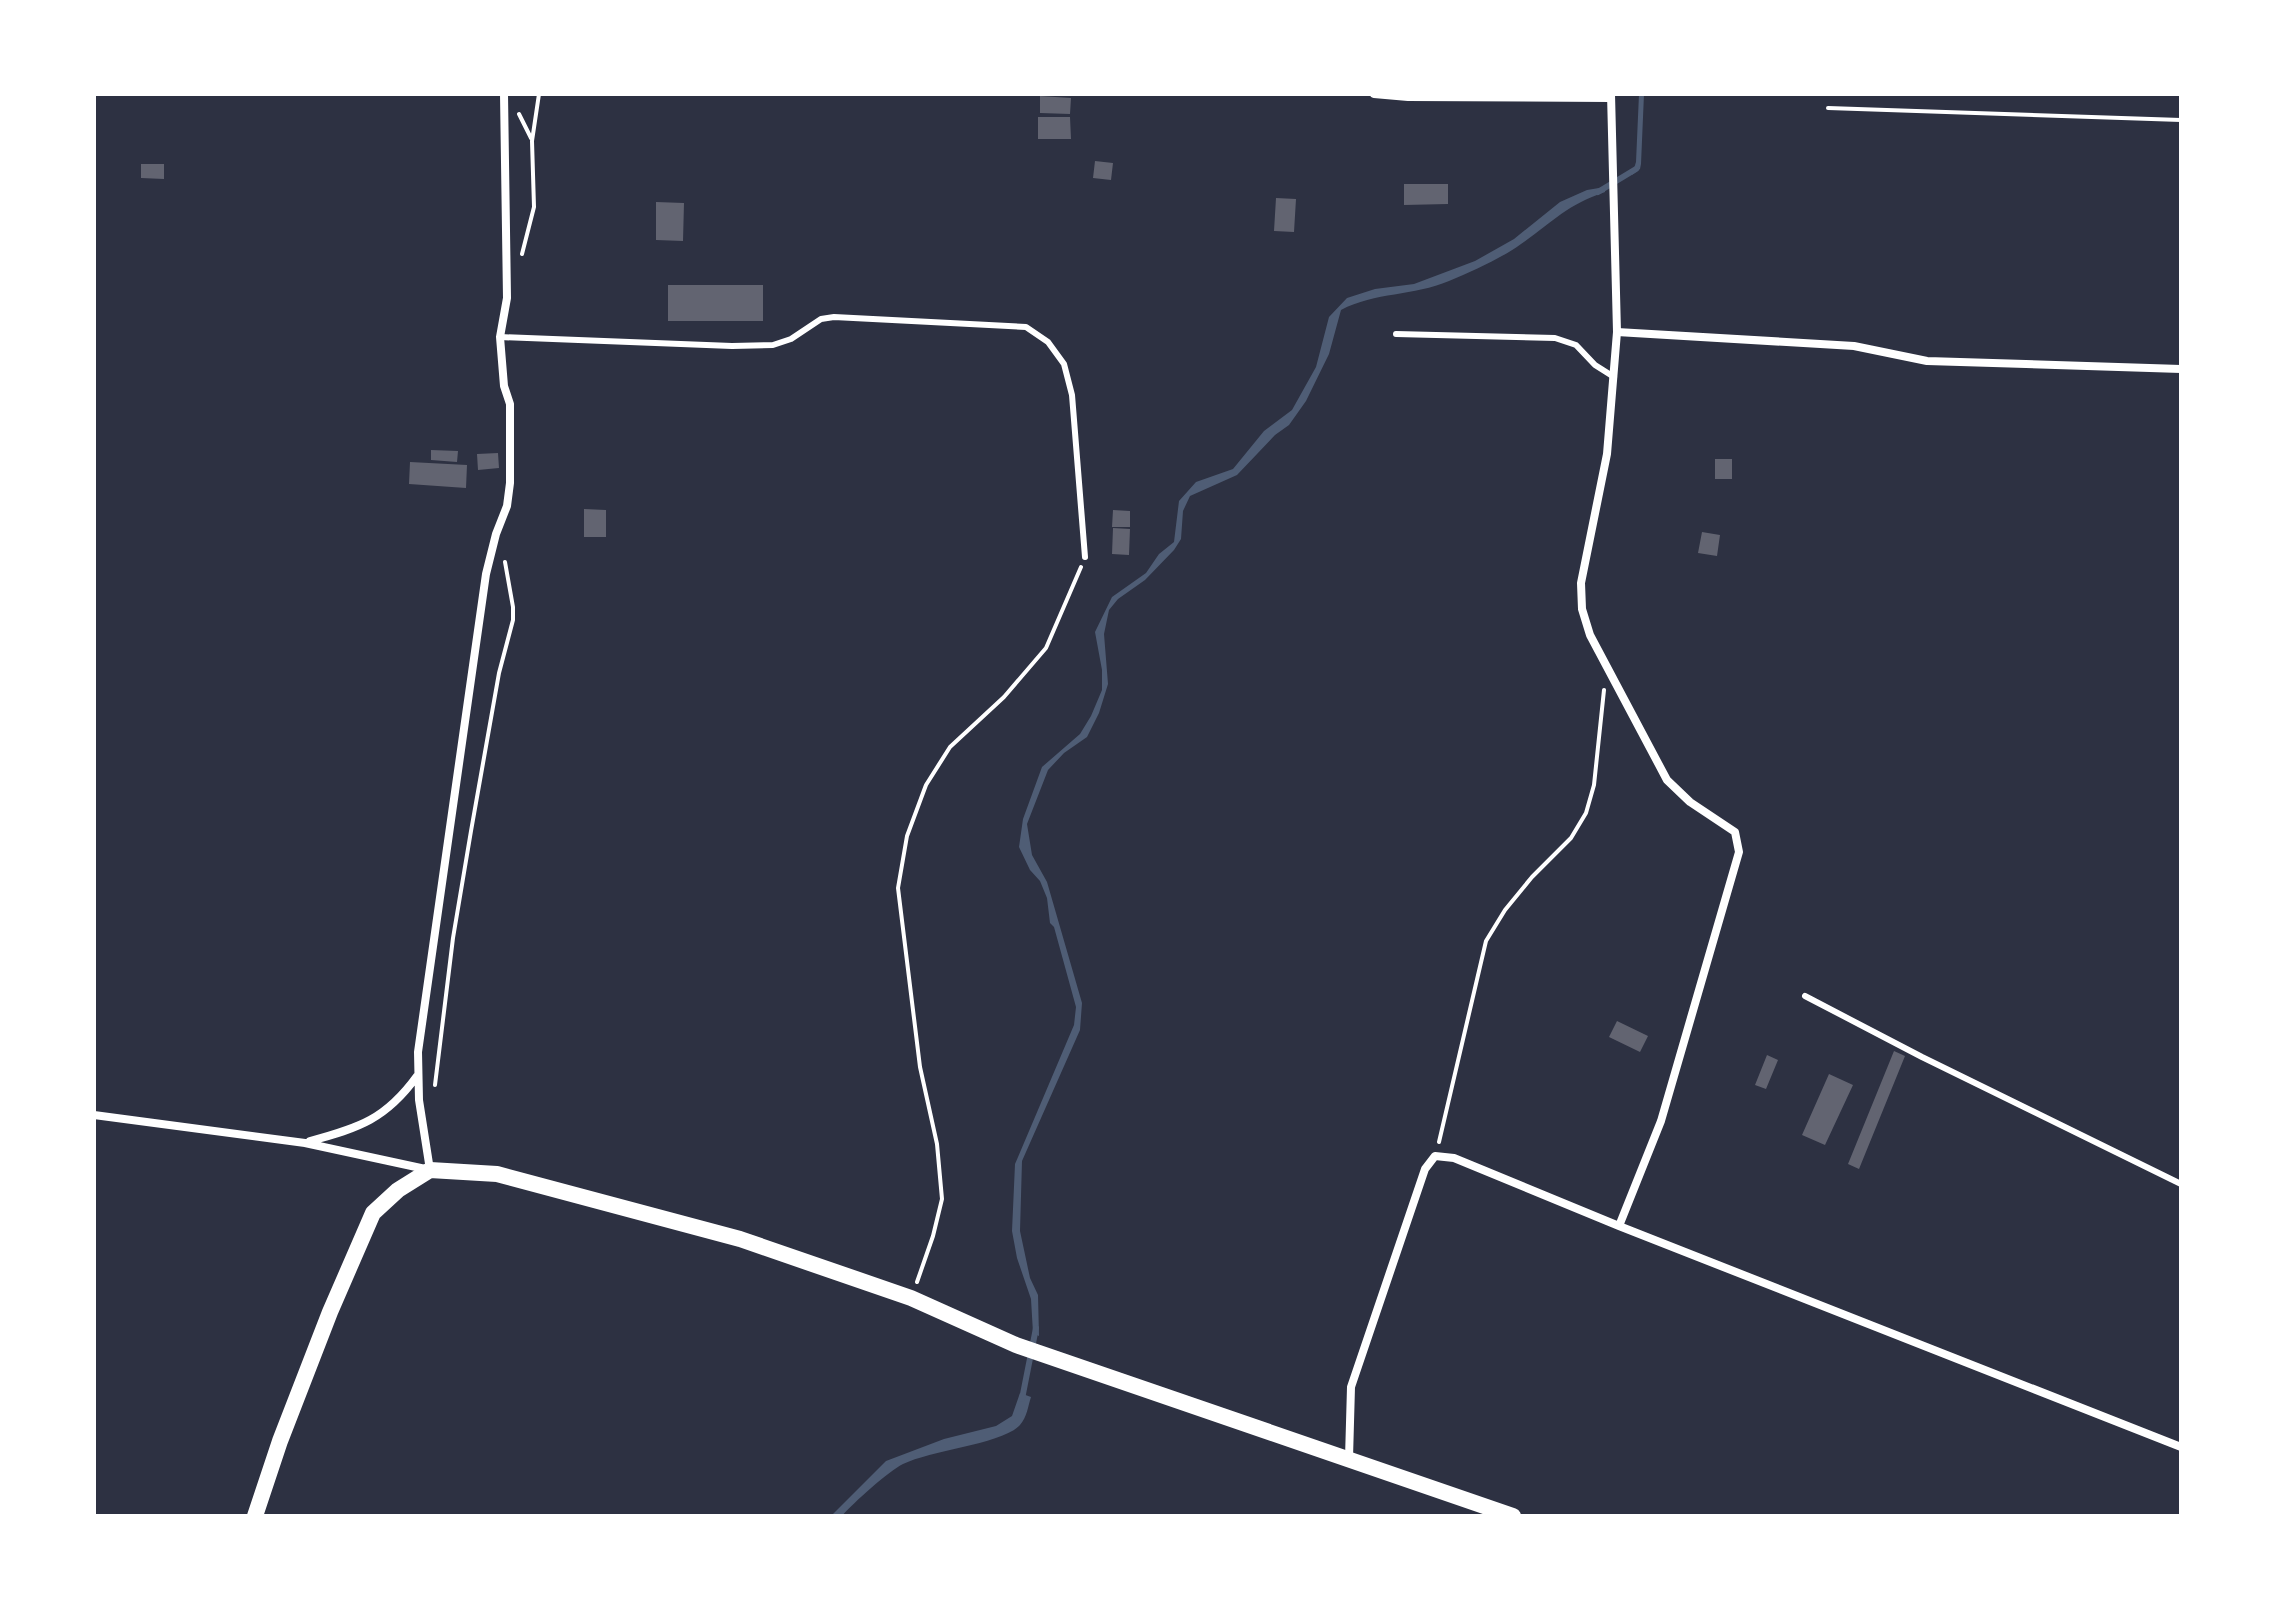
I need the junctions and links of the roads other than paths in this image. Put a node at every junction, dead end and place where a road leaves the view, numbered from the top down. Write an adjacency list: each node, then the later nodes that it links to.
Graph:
1 (504, 94): 6 (street)
2 (1374, 94): 3 (street)
3 (1611, 96): 4 (street)
4 (1617, 332): 7 (street); 8 (street)
5 (1396, 334): 8 (lane)
6 (500, 337): 9 (lane); 11 (street)
7 (2181, 369)
8 (1614, 377): 16 (street)
9 (1085, 557)
10 (1805, 996): 15 (lane)
11 (417, 1076): 13 (street); 14 (street)
12 (94, 1115): 13 (street)
13 (305, 1143): 14 (street)
14 (430, 1170): 18 (main road); 19 (main road)
15 (2181, 1184)
16 (1619, 1226): 17 (street); 18 (street)
17 (2181, 1447)
18 (1349, 1458): 20 (main road)
19 (255, 1516)
20 (1513, 1516)

